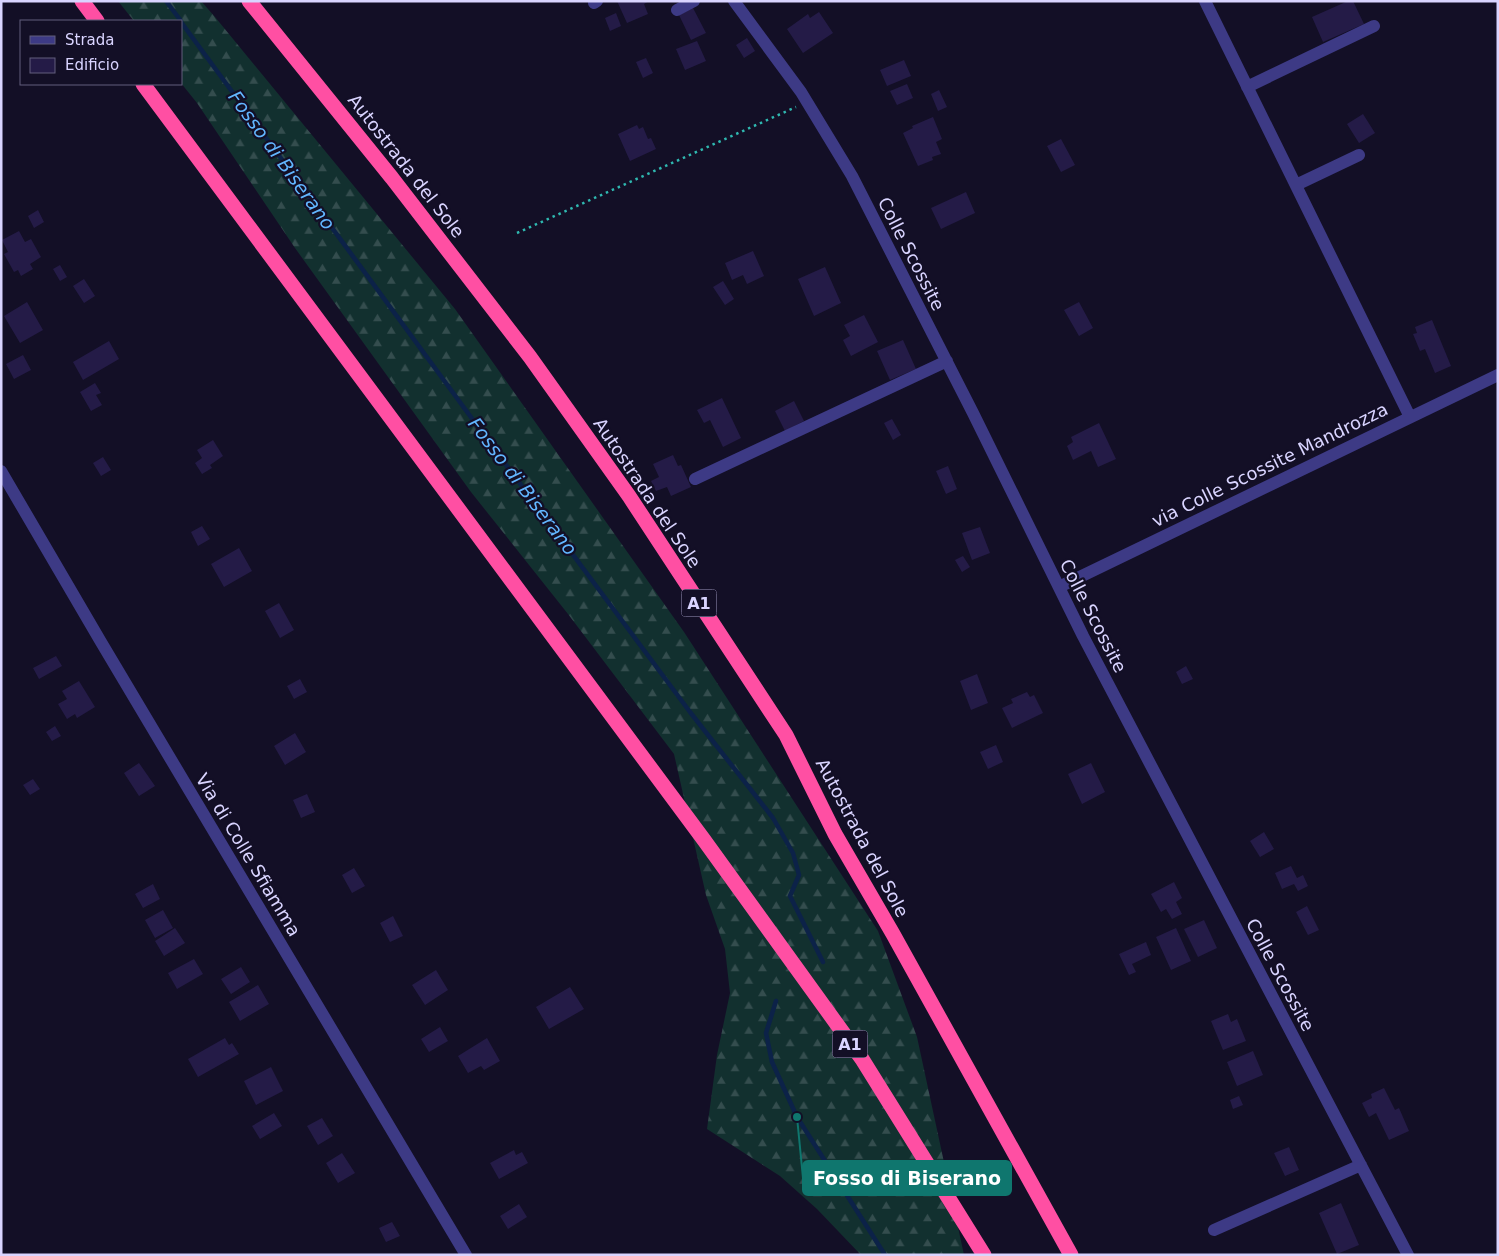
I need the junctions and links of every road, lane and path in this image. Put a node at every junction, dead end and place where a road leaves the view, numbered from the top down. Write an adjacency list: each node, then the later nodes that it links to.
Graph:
1 (82, 1): 7 (highway)
2 (250, 1): 25 (highway, Autostrada del Sole / A1)
3 (694, 1): 6 (street)
4 (734, 1): 11 (street, Colle Scossite)
5 (1205, 1): 10 (street)
6 (677, 10)
7 (96, 20)
8 (1374, 26): 10 (street)
9 (144, 85): 24 (highway, A1)
10 (1247, 87): 13 (street)
11 (807, 102): 14 (path); 15 (street, Colle Scossite)
12 (1359, 155): 13 (street)
13 (1296, 185): 17 (street)
14 (517, 233)
15 (947, 362): 19 (street); 20 (street, Colle Scossite)
16 (1498, 375): 17 (street, via Colle Scossite Mandrozza)
17 (1410, 416): 20 (street, via Colle Scossite Mandrozza)
18 (1, 472): 23 (street, Via di Colle Sfiamma)
19 (695, 479)
20 (1059, 587): 21 (street, Colle Scossite)
21 (1362, 1165): 22 (street); 26 (street, Colle Scossite)
22 (1214, 1230)
23 (466, 1255)
24 (984, 1255)
25 (1071, 1255)
26 (1408, 1255)

